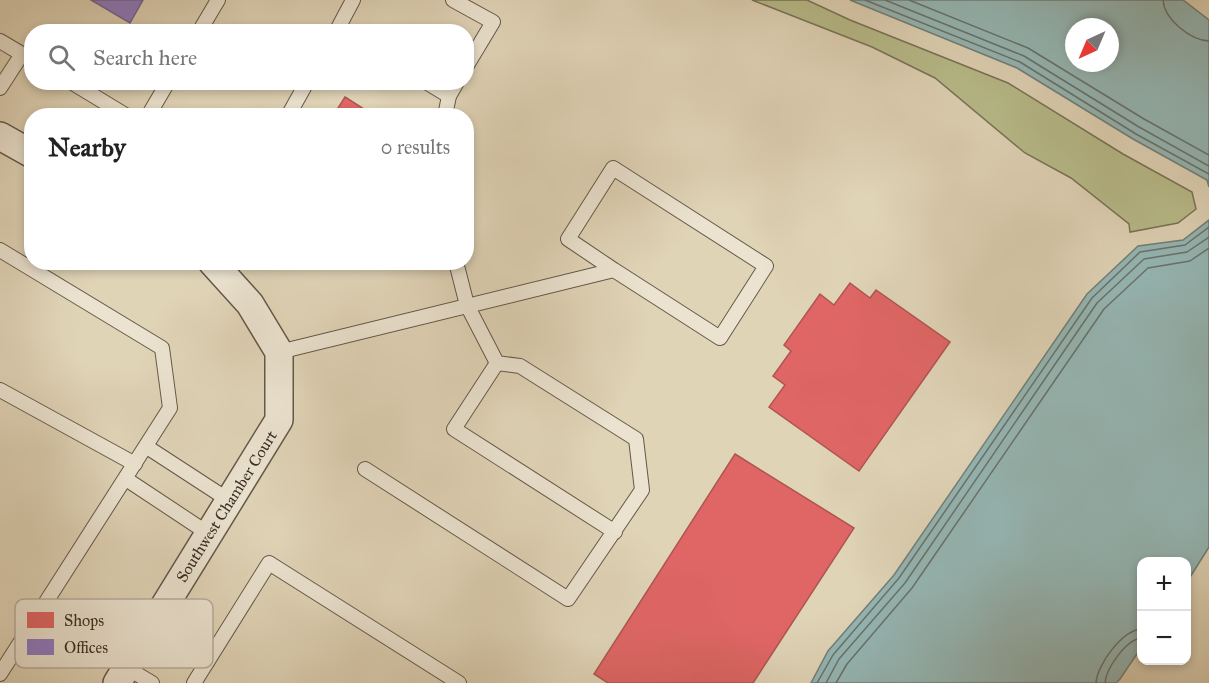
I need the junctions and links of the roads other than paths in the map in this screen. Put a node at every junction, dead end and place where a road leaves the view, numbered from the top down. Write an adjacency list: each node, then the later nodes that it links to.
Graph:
1 (218, 0): 4 (lane)
2 (353, 0): 5 (lane)
3 (453, 0): 7 (lane)
4 (204, 24)
5 (340, 24)
6 (0, 42): 8 (lane)
7 (474, 54)
8 (24, 55)
9 (24, 60): 10 (lane)
10 (0, 88)
11 (84, 90): 17 (lane)
12 (163, 90): 18 (lane)
13 (303, 90): 19 (lane)
14 (439, 90): 16 (lane)
15 (452, 90): 16 (lane)
16 (449, 96): 20 (lane)
17 (115, 108)
18 (153, 108)
19 (292, 108)
20 (447, 108)
21 (0, 136): 22 (street)
22 (24, 150)
23 (0, 250): 24 (lane)
24 (24, 265)
25 (33, 270): 33 (lane)
26 (219, 270): 30 (street)
27 (458, 270): 29 (lane)
28 (614, 270): 28 (lane); 29 (lane)
29 (467, 305): 30 (lane); 31 (lane)
30 (279, 352): 37 (street, Southwest Chamber Court)
31 (496, 363): 38 (lane); 38 (lane)
32 (0, 390): 34 (lane)
33 (147, 447): 34 (lane); 37 (lane)
34 (135, 464): 36 (lane)
35 (365, 469): 38 (lane)
36 (126, 478): 39 (lane); 40 (lane)
37 (230, 501): 39 (street, Southwest Chamber Court)
38 (615, 531)
39 (209, 534): 41 (street, Southwest Chamber Court)
40 (48, 599)
41 (169, 599)
42 (15, 651): 45 (lane)
43 (213, 652): 49 (lane)
44 (203, 668): 48 (lane)
45 (0, 674)
46 (122, 675): 47 (lane)
47 (152, 683)
48 (194, 683)
49 (459, 683)

